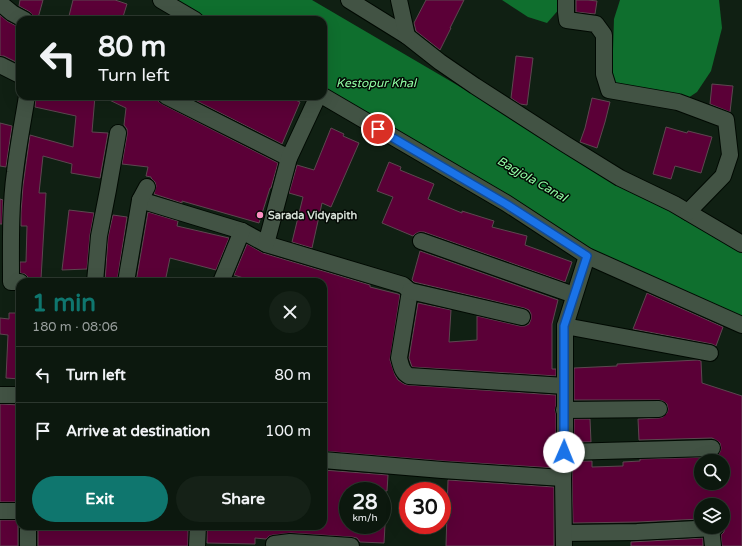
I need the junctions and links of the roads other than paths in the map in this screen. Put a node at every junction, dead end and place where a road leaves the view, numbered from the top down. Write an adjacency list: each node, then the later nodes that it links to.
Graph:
1 (160, 0): 7 (street)
2 (349, 0): 8 (street)
3 (400, 0): 8 (street)
4 (566, 0): 18 (street)
5 (0, 3): 6 (street)
6 (18, 16)
7 (188, 16)
8 (407, 36): 18 (street)
9 (0, 65): 10 (street)
10 (16, 73)
11 (327, 98): 24 (street)
12 (26, 100): 17 (street)
13 (174, 100): 16 (street)
14 (316, 100): 16 (street)
15 (118, 133): 25 (street)
16 (289, 158): 21 (street)
17 (7, 171): 23 (street)
18 (688, 212): 22 (street)
19 (242, 231): 21 (street); 26 (street); 27 (street)
20 (421, 241): 30 (street)
21 (266, 244): 29 (street)
22 (742, 244)
23 (5, 252): 28 (street)
24 (587, 256): 30 (street); 32 (street)
25 (95, 278)
26 (127, 278)
27 (223, 278)
28 (10, 281)
29 (410, 290): 31 (street); 35 (street)
30 (574, 295): 33 (street)
31 (522, 317)
32 (742, 325)
33 (564, 326): 34 (street); 35 (street)
34 (710, 353)
35 (565, 386): 39 (street)
36 (0, 395): 37 (street)
37 (16, 395)
38 (659, 409): 39 (street)
39 (564, 410): 41 (street)
40 (712, 448): 41 (street)
41 (564, 452): 43 (street)
42 (327, 460): 43 (street)
43 (563, 478): 48 (street)
44 (0, 511): 45 (street)
45 (16, 511)
46 (28, 530): 50 (street)
47 (198, 530): 51 (street)
48 (564, 540): 53 (street)
49 (284, 544): 52 (street)
50 (28, 546)
51 (197, 546)
52 (351, 546)
53 (713, 546)

